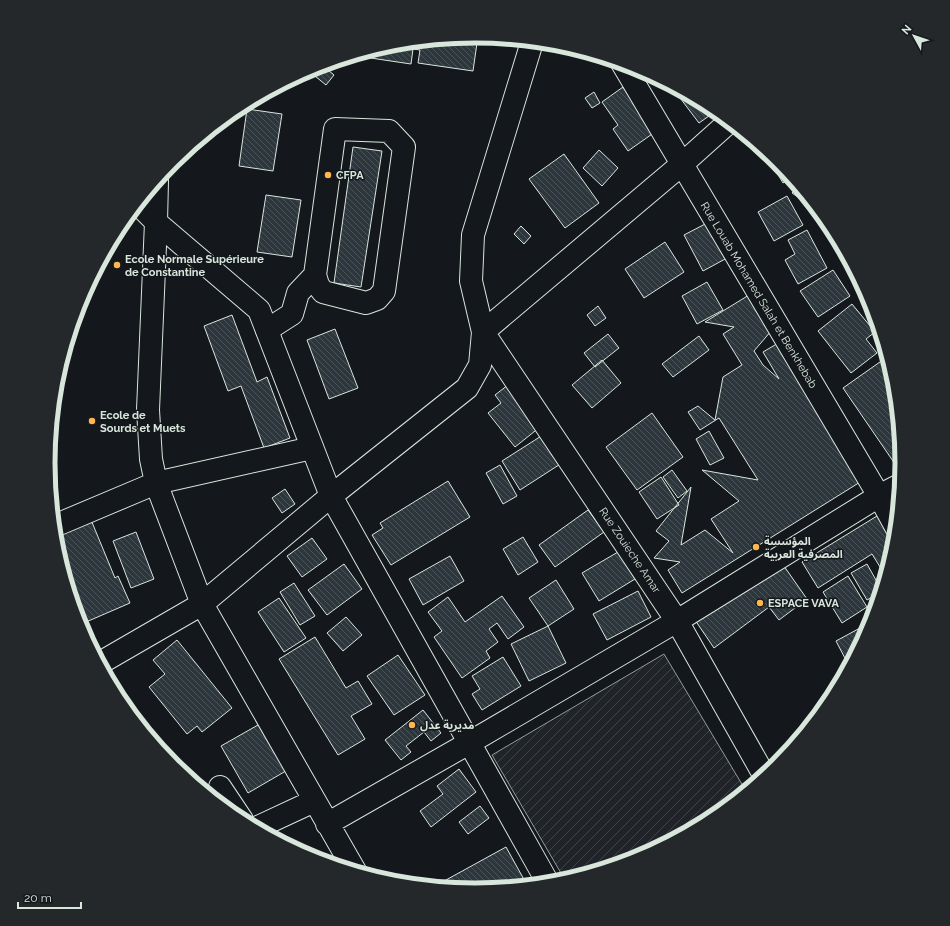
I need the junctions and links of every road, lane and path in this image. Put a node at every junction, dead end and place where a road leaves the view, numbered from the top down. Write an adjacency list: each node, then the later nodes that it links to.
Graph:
1 (530, 47): 10 (street)
2 (626, 71): 4 (street, Rue Louab Mohamed Salah et Benkhebab)
3 (725, 126): 4 (street)
4 (682, 165): 10 (street); 15 (street, Rue Louab Mohamed Salah et Benkhebab)
5 (157, 189): 7 (street)
6 (142, 208): 7 (street)
7 (156, 222): 9 (street); 12 (street)
8 (315, 275): 8 (street); 9 (street)
9 (266, 330): 11 (street)
10 (483, 332): 14 (street); 19 (street, Rue Zouieche Amar)
11 (312, 448): 12 (street); 14 (street)
12 (156, 483): 17 (street); 18 (street)
13 (894, 488): 15 (street)
14 (331, 496): 18 (street); 21 (street)
15 (879, 496): 16 (street, Rue Louab Mohamed Salah et Benkhebab); 19 (street)
16 (891, 518)
17 (60, 524)
18 (202, 604): 20 (street); 24 (street)
19 (677, 621): 21 (street); 22 (street, Rue Zouieche Amar)
20 (104, 661)
21 (470, 743): 26 (street); 29 (street)
22 (761, 770)
23 (220, 787): 25 (street)
24 (314, 802): 26 (street); 27 (street)
25 (232, 805)
26 (327, 824): 28 (street)
27 (262, 825)
28 (352, 865)
29 (545, 877)

